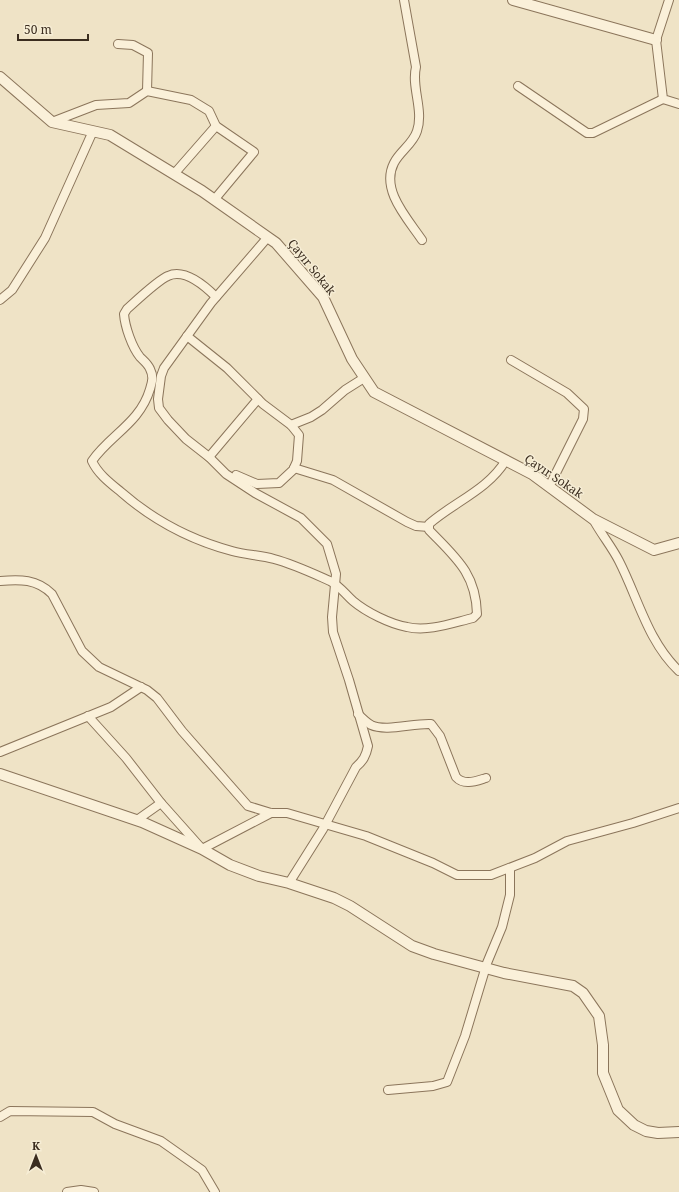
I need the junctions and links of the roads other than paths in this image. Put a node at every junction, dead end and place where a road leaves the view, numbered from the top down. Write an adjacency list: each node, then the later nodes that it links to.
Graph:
1 (404, 0): 18 (street)
2 (513, 0): 4 (street)
3 (669, 0): 5 (street)
4 (538, 3): 5 (street)
5 (656, 40): 10 (street)
6 (118, 44): 9 (street)
7 (0, 77): 12 (street, Çayır Sokak)
8 (518, 86): 10 (street)
9 (146, 91): 12 (street); 13 (street)
10 (663, 99): 11 (street)
11 (679, 104)
12 (52, 122): 14 (street, Çayır Sokak)
13 (216, 126): 15 (street); 16 (street)
14 (93, 131): 15 (street, Çayır Sokak); 20 (street)
15 (174, 174): 16 (street, Çayır Sokak)
16 (214, 200): 17 (street, Çayır Sokak)
17 (268, 237): 19 (street); 23 (street, Çayır Sokak)
18 (422, 240)
19 (216, 297): 21 (street); 35 (street)
20 (0, 300)
21 (188, 336): 24 (street); 26 (street)
22 (511, 360): 30 (street)
23 (364, 378): 25 (street); 27 (street, Çayır Sokak)
24 (258, 399): 25 (street); 26 (street)
25 (291, 425): 29 (street)
26 (209, 457): 28 (street)
27 (506, 460): 30 (street, Çayır Sokak); 32 (street)
28 (217, 465): 29 (street); 35 (street)
29 (294, 468): 32 (street)
30 (549, 487): 31 (street, Çayır Sokak)
31 (593, 519): 33 (street, Çayır Sokak); 36 (street)
32 (429, 527): 35 (street)
33 (679, 543)
34 (0, 581): 37 (street)
35 (336, 585): 38 (street)
36 (679, 671)
37 (141, 687): 39 (street); 45 (street)
38 (358, 714): 42 (street); 47 (street)
39 (88, 716): 40 (street); 43 (street)
40 (0, 752)
41 (0, 774): 46 (street)
42 (486, 778)
43 (161, 803): 46 (street); 48 (street)
44 (679, 808): 49 (street)
45 (271, 813): 47 (street); 48 (street)
46 (137, 820): 48 (street)
47 (326, 824): 49 (street); 50 (street)
48 (202, 849): 50 (street)
49 (510, 868): 51 (street)
50 (289, 883): 51 (street)
51 (485, 967): 52 (street); 54 (street)
52 (388, 1090)
53 (0, 1117): 57 (street)
54 (679, 1132)
55 (67, 1192): 56 (street)
56 (94, 1192)
57 (214, 1192)

